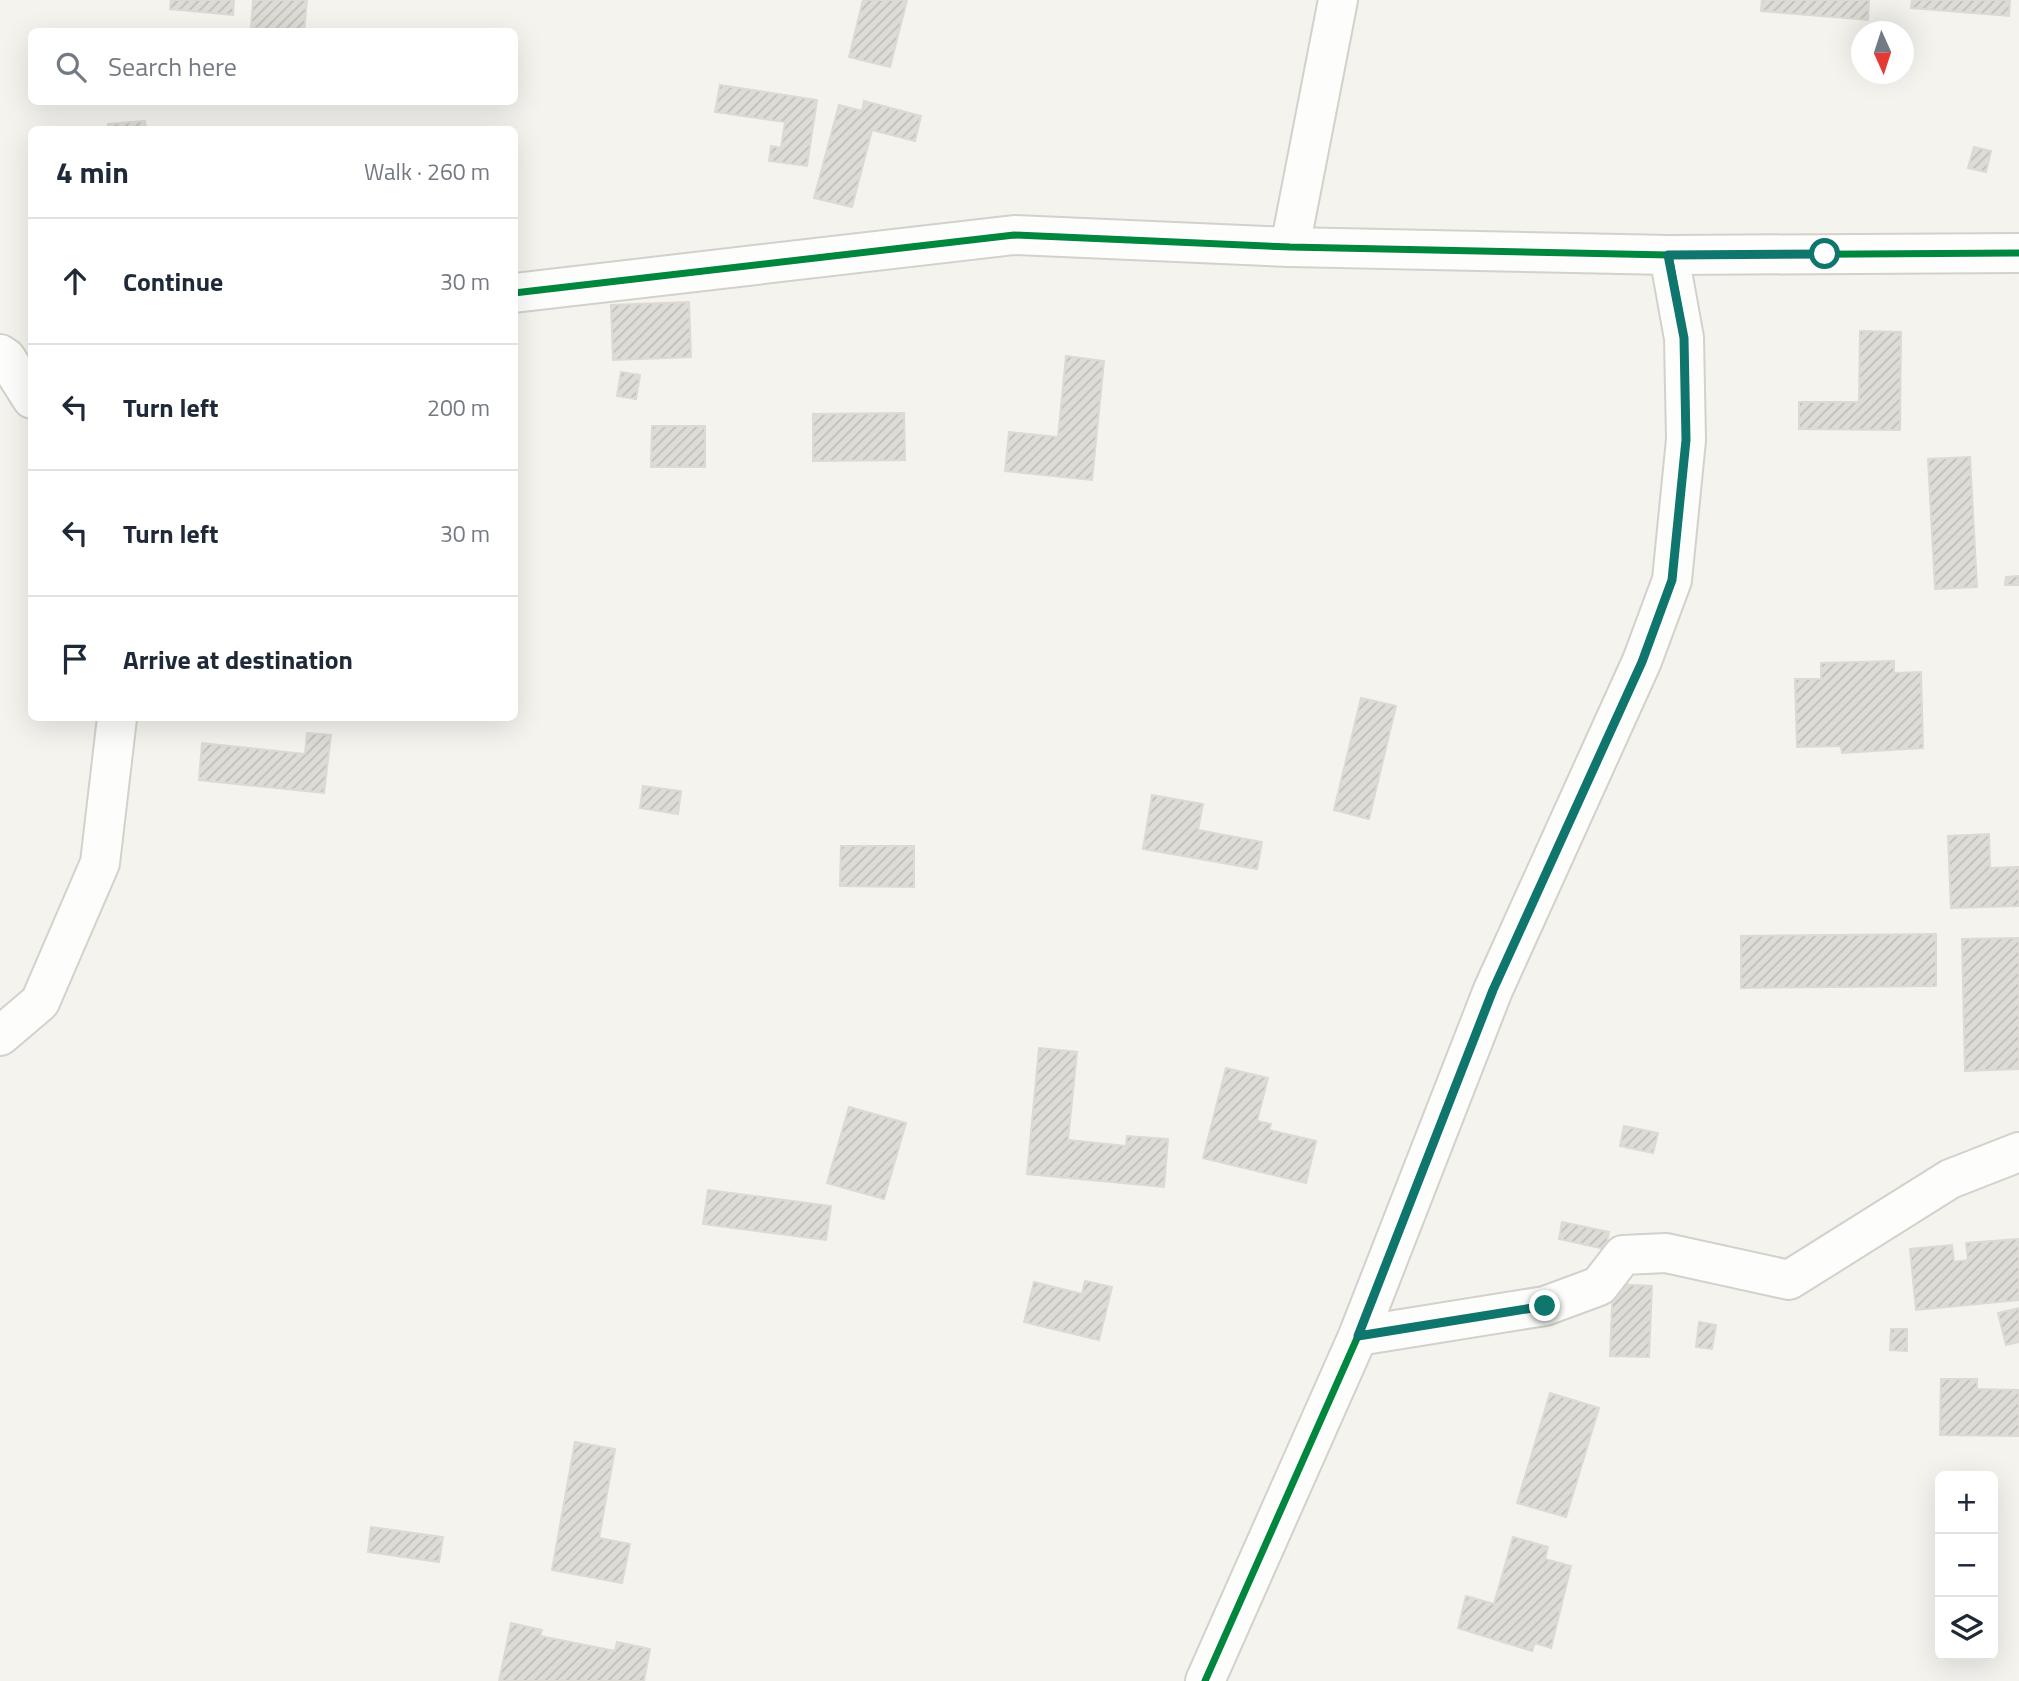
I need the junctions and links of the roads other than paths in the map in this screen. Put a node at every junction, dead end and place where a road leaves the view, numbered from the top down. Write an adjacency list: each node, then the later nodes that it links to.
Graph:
1 (1338, 0): 2 (street)
2 (1290, 247): 4 (street); 5 (street)
3 (2019, 253): 4 (street)
4 (1668, 255): 11 (street)
5 (518, 293)
6 (0, 354): 7 (street)
7 (28, 393)
8 (117, 721): 9 (street)
9 (0, 1035)
10 (2019, 1152): 11 (street)
11 (1358, 1336): 12 (street)
12 (1205, 1681)

